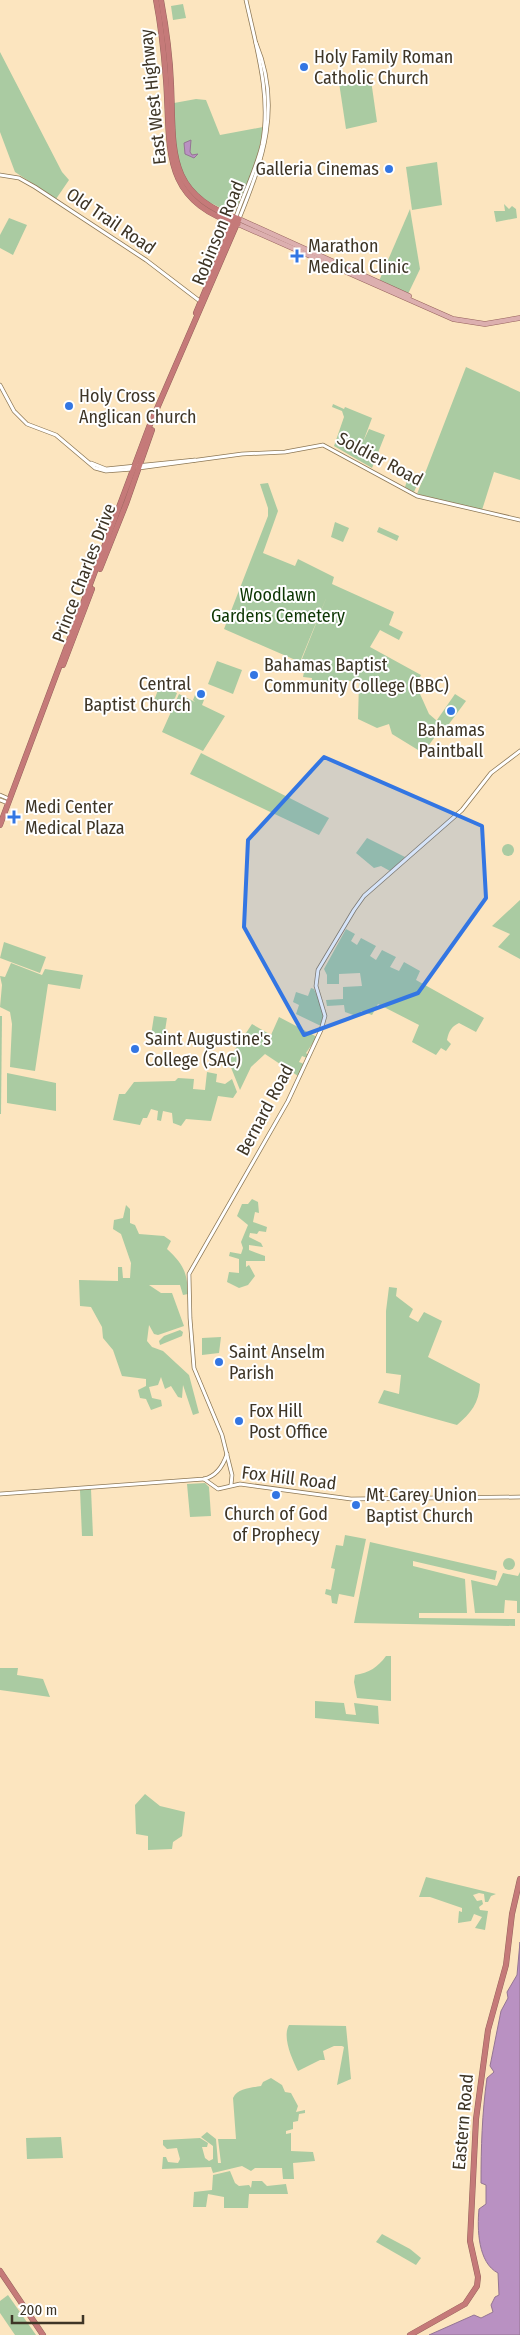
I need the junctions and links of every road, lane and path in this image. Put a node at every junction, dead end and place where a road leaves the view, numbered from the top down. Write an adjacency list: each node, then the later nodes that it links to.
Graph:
1 (156, 0): 5 (highway, East West Highway)
2 (161, 0): 6 (highway, East West Highway)
3 (246, 0): 6 (main road, Robinson Road)
4 (0, 175): 8 (main road, Old Trail Road)
5 (220, 218): 6 (highway, East West Highway); 7 (highway)
6 (236, 221): 7 (highway, Robinson Road); 8 (highway, Robinson Road); 9 (main road)
7 (226, 240): 8 (highway, Robinson Road)
8 (202, 303): 11 (highway, Robinson Road)
9 (520, 317)
10 (0, 385): 11 (main road, Soldier Road)
11 (136, 467): 12 (main road, Soldier Road); 16 (highway, Prince Charles Drive)
12 (520, 520)
13 (520, 751): 18 (main road, Bernard Road)
14 (0, 795): 16 (main road)
15 (0, 800): 16 (main road)
16 (9, 801): 17 (highway, Prince Charles Drive)
17 (0, 825)
18 (227, 1462): 19 (main road); 21 (main road)
19 (211, 1478): 20 (main road); 22 (main road)
20 (204, 1479): 22 (main road); 25 (main road)
21 (232, 1479): 23 (main road); 24 (main road)
22 (208, 1484): 23 (main road, Fox Hill Road)
23 (231, 1484): 24 (main road, Fox Hill Road)
24 (240, 1484): 26 (main road, Fox Hill Road)
25 (0, 1494)
26 (520, 1497)
27 (520, 1879): 30 (highway, Eastern Road)
28 (0, 2271): 29 (highway)
29 (43, 2335)
30 (410, 2335)

